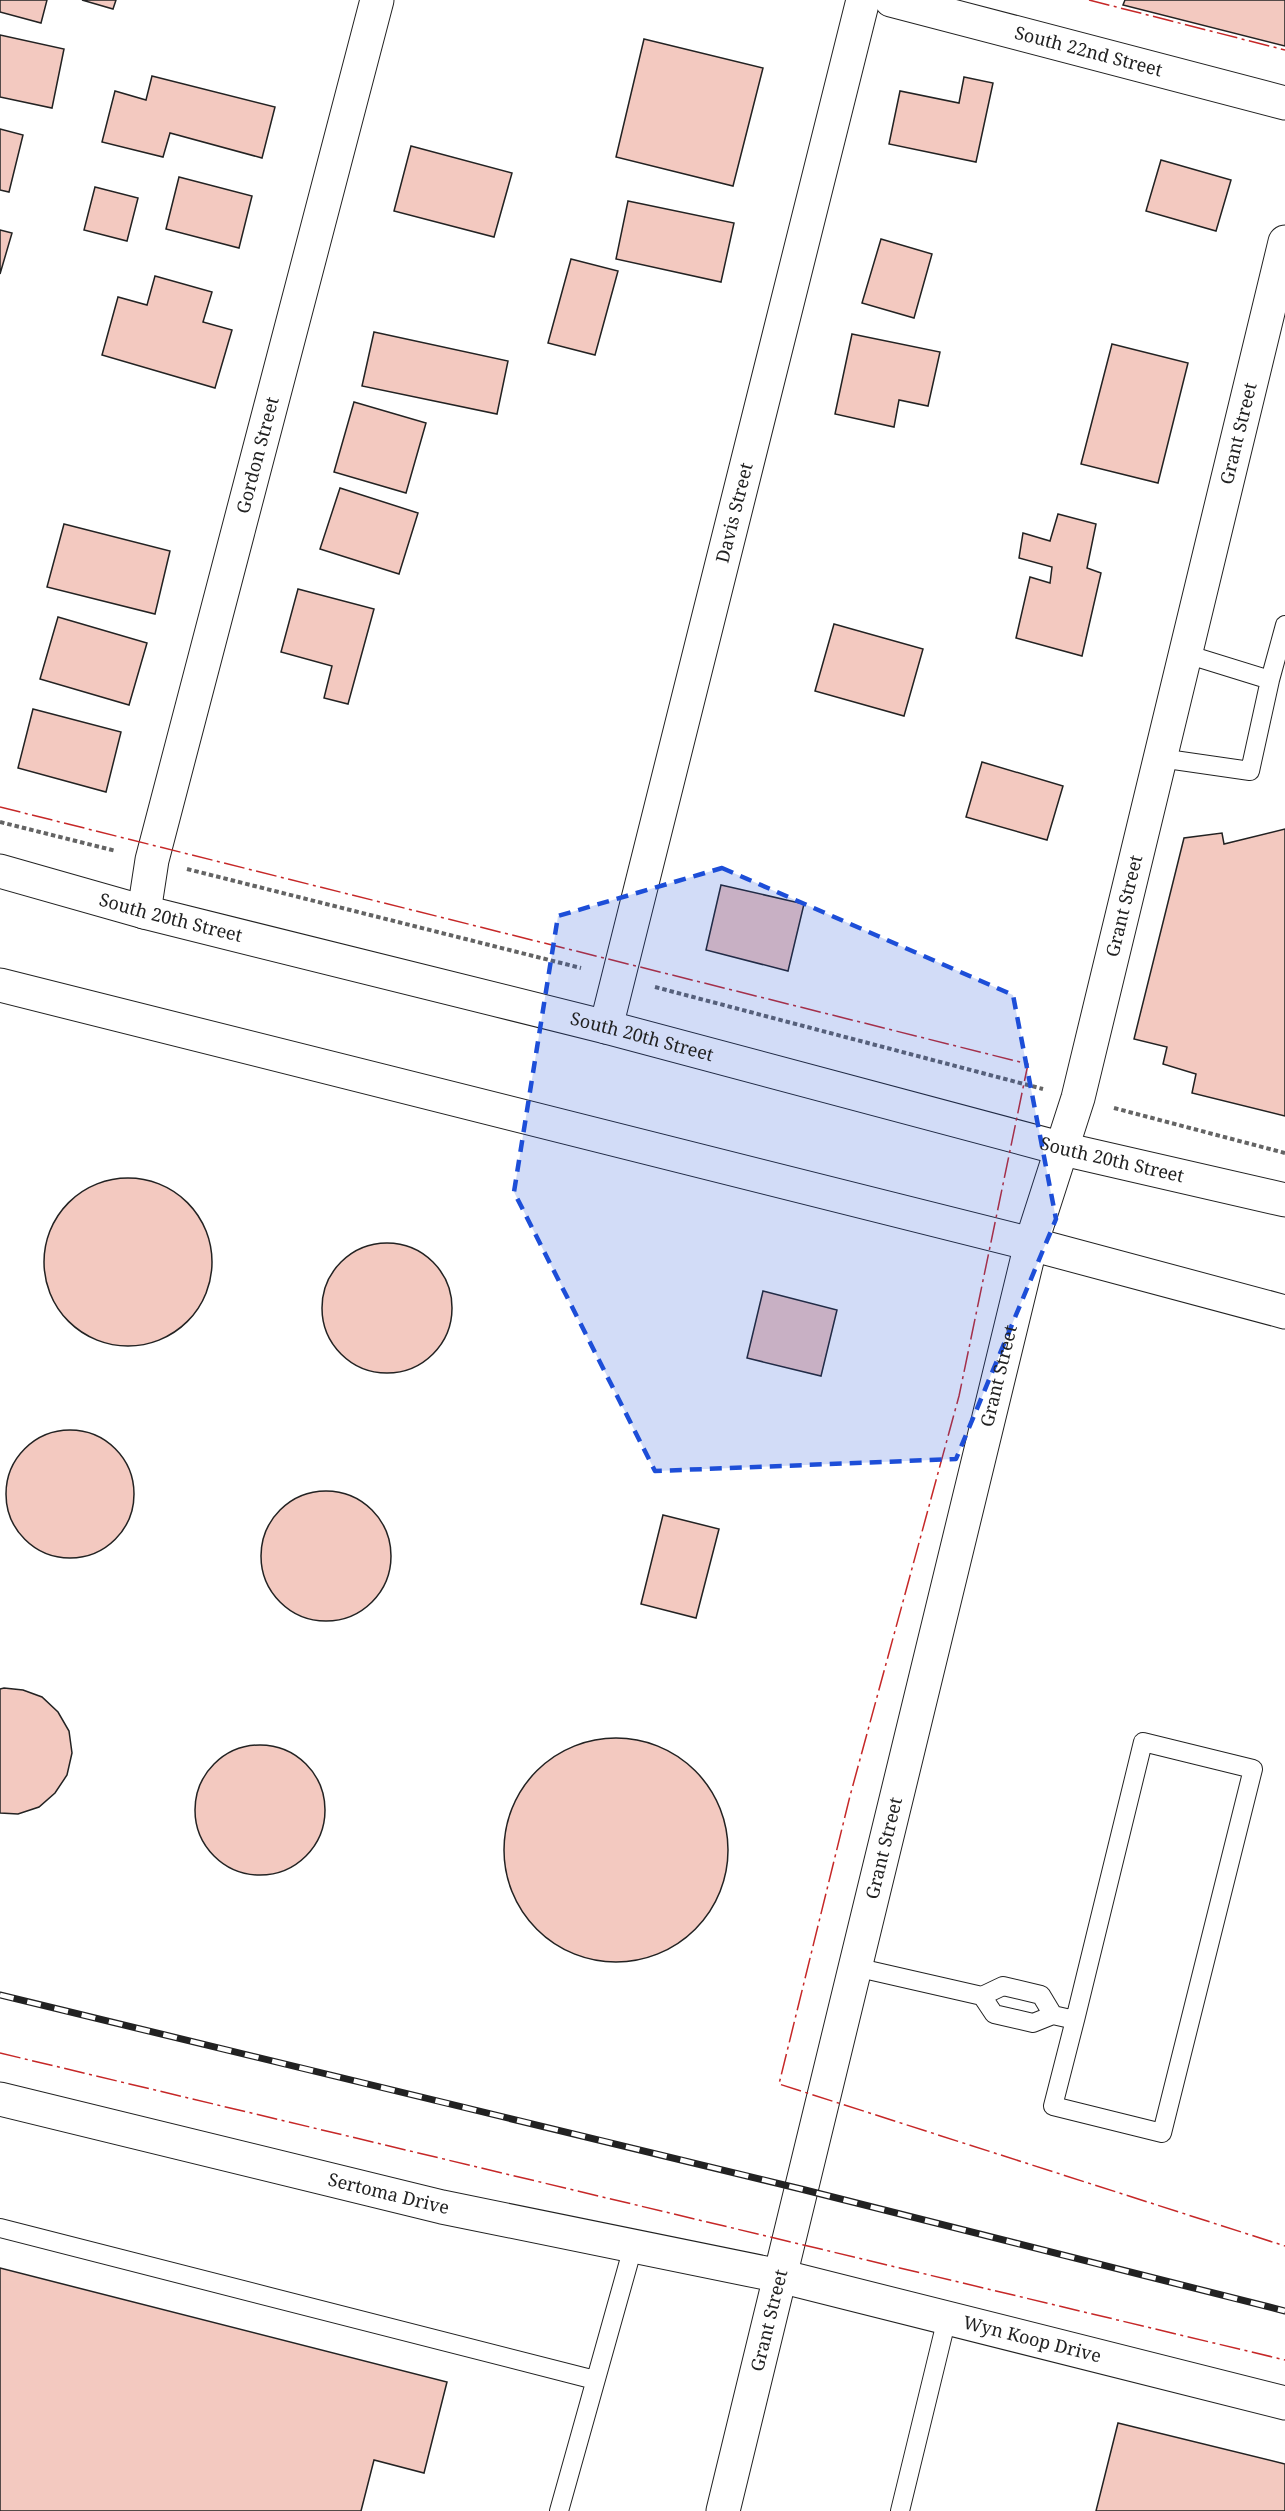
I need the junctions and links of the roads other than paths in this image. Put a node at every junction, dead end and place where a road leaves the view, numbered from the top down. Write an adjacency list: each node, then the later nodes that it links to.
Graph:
1 (377, 0): 11 (street, Gordon Street)
2 (863, 0): 13 (street, Davis Street)
3 (891, 0): 4 (street, South 22nd Street)
4 (1285, 103)
5 (1285, 242): 7 (street, Grant Street)
6 (1285, 625): 8 (lane)
7 (1185, 654): 8 (lane); 9 (street, Grant Street)
8 (1270, 680): 9 (lane)
9 (1160, 758): 14 (street, Grant Street)
10 (0, 871): 11 (street, South 20th Street)
11 (144, 912): 13 (street, South 20th Street)
12 (0, 986): 16 (street)
13 (606, 1027): 14 (street, South 20th Street)
14 (1064, 1149): 15 (street, South 20th Street); 16 (street, Grant Street)
15 (1285, 1200)
16 (1031, 1244): 17 (street); 18 (street, Grant Street)
17 (1285, 1312)
18 (855, 1967): 19 (lane); 25 (street, Grant Street)
19 (982, 1996): 20 (lane); 20 (lane)
20 (1053, 2015): 21 (lane)
21 (1075, 2020): 21 (lane)
22 (0, 2098): 24 (street, Sertoma Drive)
23 (0, 2228): 27 (lane)
24 (633, 2247): 25 (street, Sertoma Drive); 27 (lane)
25 (780, 2276): 26 (street, Wyn Koop Drive); 30 (street, Grant Street)
26 (947, 2318): 28 (street, Wyn Koop Drive); 31 (lane)
27 (595, 2380): 29 (lane)
28 (1285, 2403)
29 (559, 2511)
30 (723, 2511)
31 (900, 2511)

